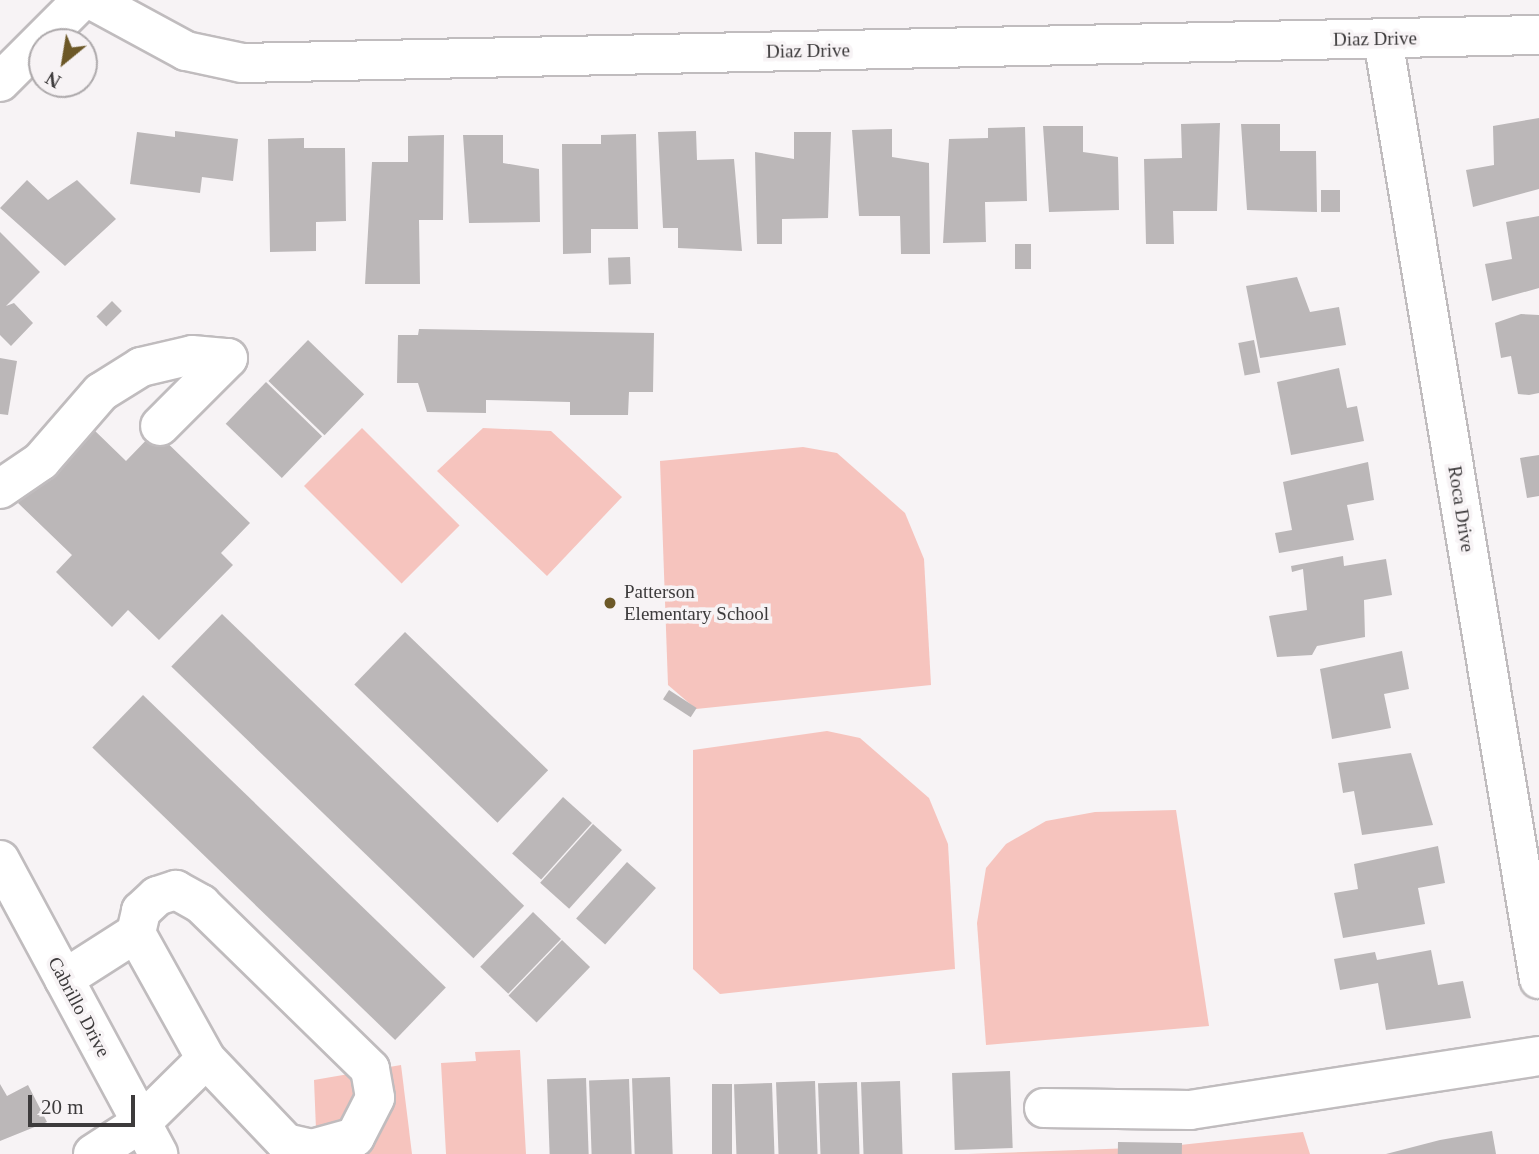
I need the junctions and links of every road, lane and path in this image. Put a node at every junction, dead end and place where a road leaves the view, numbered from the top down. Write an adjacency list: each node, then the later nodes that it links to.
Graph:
1 (82, 0): 5 (street)
2 (92, 0): 4 (street, Diaz Drive)
3 (1539, 35): 4 (street, Diaz Drive)
4 (1382, 39): 11 (street, Roca Drive)
5 (0, 82)
6 (160, 426): 7 (street)
7 (0, 489)
8 (0, 860): 10 (street, Cabrillo Drive)
9 (136, 933): 10 (street); 13 (street); 13 (street)
10 (64, 979): 15 (street, Cabrillo Drive)
11 (1539, 979)
12 (1539, 1056): 14 (street)
13 (206, 1059): 15 (street)
14 (1044, 1108)
15 (149, 1138): 16 (street)
16 (93, 1154)

